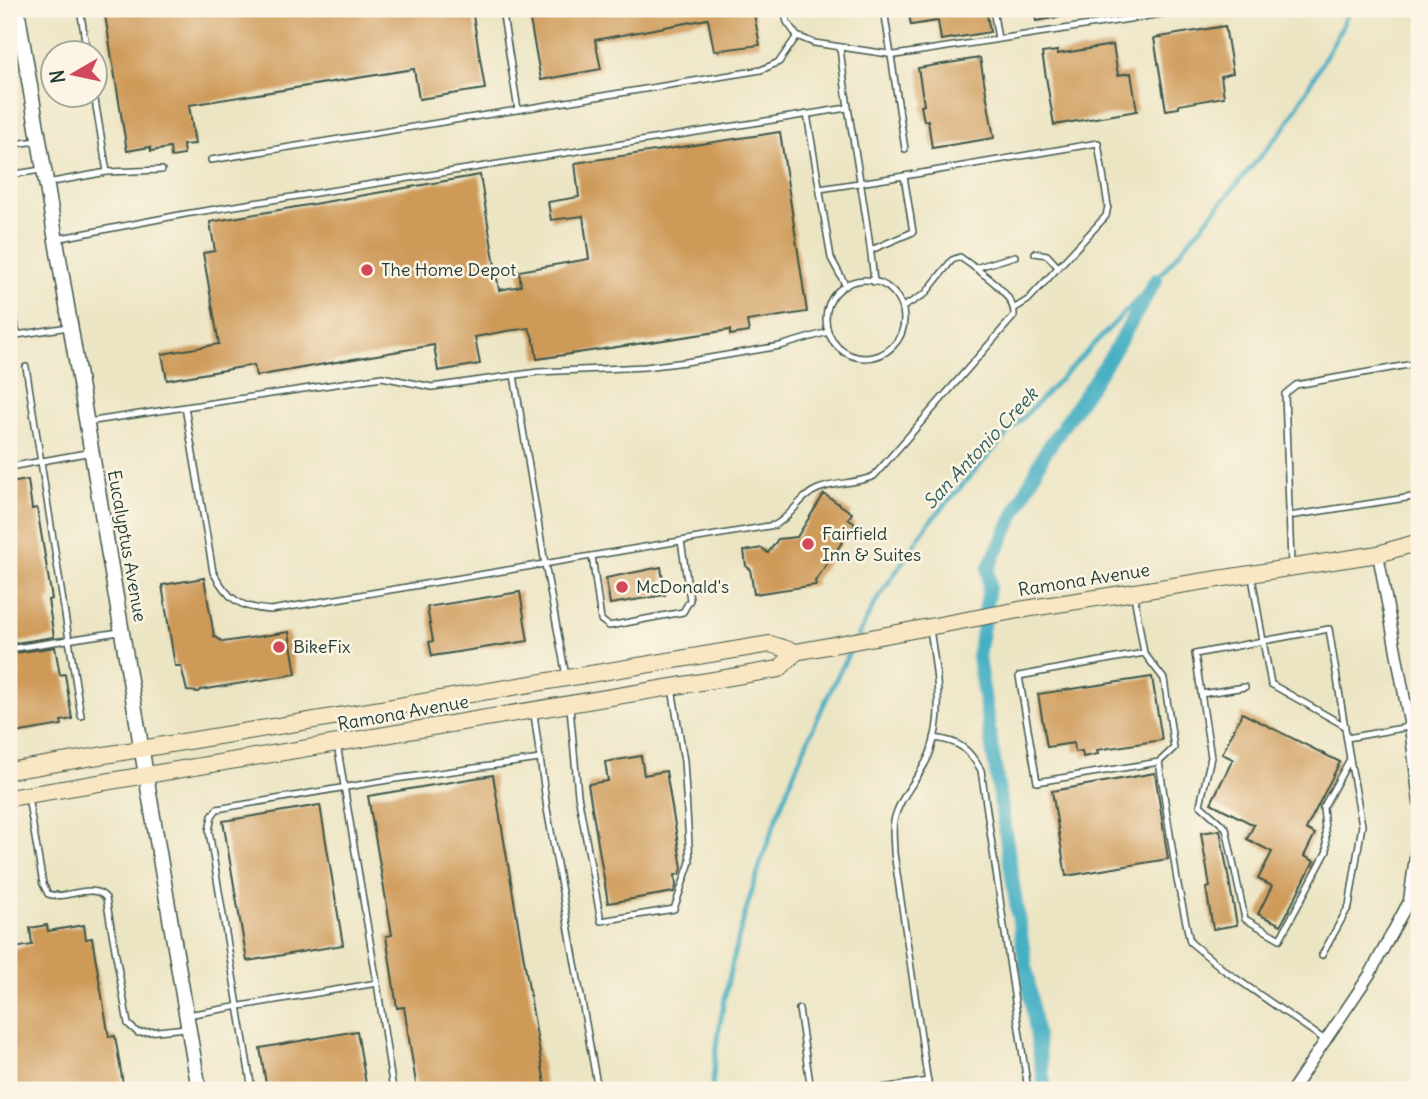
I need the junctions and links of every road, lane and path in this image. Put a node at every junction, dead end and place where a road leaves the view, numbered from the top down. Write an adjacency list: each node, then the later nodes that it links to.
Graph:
1 (17, 9): 17 (street, Eucalyptus Avenue)
2 (80, 9): 9 (lane)
3 (502, 9): 15 (lane)
4 (784, 9): 8 (lane)
5 (884, 9): 12 (lane)
6 (993, 9): 10 (lane)
7 (1194, 9): 10 (lane)
8 (797, 36): 11 (lane); 15 (lane)
9 (85, 38)
10 (998, 39): 12 (lane)
11 (840, 47): 12 (lane); 14 (lane)
12 (892, 55): 19 (lane)
13 (96, 108): 22 (lane)
14 (846, 108): 16 (lane); 26 (lane)
15 (518, 110): 20 (lane)
16 (807, 114): 27 (lane); 28 (lane)
17 (39, 140): 18 (lane); 24 (street, Eucalyptus Avenue)
18 (9, 145)
19 (905, 149)
20 (211, 160)
21 (162, 170): 22 (lane)
22 (107, 172): 24 (lane)
23 (9, 176): 24 (lane)
24 (45, 176): 28 (street, Eucalyptus Avenue)
25 (904, 176): 26 (lane); 29 (lane); 32 (lane)
26 (860, 183): 27 (lane); 29 (lane)
27 (820, 189): 36 (lane)
28 (56, 239): 39 (street, Eucalyptus Avenue)
29 (871, 250): 35 (lane)
30 (1035, 253): 32 (lane)
31 (1015, 256): 33 (lane)
32 (1058, 267): 38 (lane)
33 (975, 268): 37 (lane); 38 (lane)
34 (9, 282): 41 (lane)
35 (874, 282): 36 (lane); 37 (lane)
36 (846, 286): 40 (lane)
37 (903, 307): 40 (lane)
38 (1014, 308): 53 (lane)
39 (71, 327): 41 (lane); 47 (street, Eucalyptus Avenue)
40 (828, 332): 45 (lane)
41 (17, 335): 42 (lane)
42 (9, 336)
43 (1419, 363): 52 (lane)
44 (26, 368): 49 (lane)
45 (514, 375): 46 (lane); 58 (lane)
46 (185, 407): 47 (lane); 58 (lane)
47 (87, 422): 48 (street, Eucalyptus Avenue)
48 (92, 452): 49 (lane); 63 (street, Eucalyptus Avenue)
49 (40, 461): 50 (lane); 64 (lane)
50 (9, 467)
51 (1419, 496): 52 (lane)
52 (1289, 516): 59 (lane)
53 (681, 541): 57 (lane); 57 (lane)
54 (1419, 542): 55 (main road, Ramona Avenue)
55 (1378, 554): 56 (main road, Ramona Avenue); 59 (main road, Ramona Avenue); 77 (street)
56 (1419, 554)
57 (592, 556): 58 (lane)
58 (545, 564): 69 (lane)
59 (1291, 567): 60 (main road, Ramona Avenue)
60 (1251, 574): 61 (main road, Ramona Avenue); 65 (lane)
61 (1133, 592): 62 (main road, Ramona Avenue); 68 (lane)
62 (922, 628): 67 (main road, Ramona Avenue); 78 (lane)
63 (122, 631): 64 (lane); 81 (street, Eucalyptus Avenue)
64 (69, 640): 66 (lane); 75 (lane)
65 (1263, 641): 72 (lane); 76 (lane); 76 (lane)
66 (9, 649)
67 (796, 652): 69 (main road, Ramona Avenue); 70 (main road, Ramona Avenue)
68 (1144, 653): 84 (lane); 84 (lane)
69 (566, 678): 73 (main road); 81 (main road, Ramona Avenue)
70 (671, 687): 73 (main road, Ramona Avenue); 73 (lane)
71 (1245, 687): 72 (lane)
72 (1201, 694): 83 (lane)
73 (569, 705): 74 (main road, Ramona Avenue)
74 (534, 710): 80 (main road, Ramona Avenue); 82 (lane)
75 (81, 716)
76 (1345, 726): 79 (lane)
77 (1414, 726): 79 (lane); 90 (street)
78 (934, 738): 99 (lane); 107 (lane)
79 (1347, 738): 83 (lane)
80 (337, 744): 86 (main road, Ramona Avenue); 87 (lane)
81 (142, 750): 85 (main road, Ramona Avenue); 86 (street, Eucalyptus Avenue)
82 (540, 759): 87 (lane); 103 (lane)
83 (1350, 759): 93 (lane)
84 (1159, 762): 98 (lane)
85 (9, 771)
86 (146, 775): 88 (main road, Ramona Avenue); 97 (street, Eucalyptus Avenue)
87 (343, 788): 94 (lane); 95 (lane)
88 (28, 795): 89 (main road, Ramona Avenue); 97 (lane)
89 (9, 798)
90 (1419, 802)
91 (1419, 828): 92 (street)
92 (1417, 856): 98 (street)
93 (1322, 955)
94 (377, 983): 95 (lane); 102 (lane)
95 (238, 1006): 97 (lane); 101 (lane)
96 (799, 1009): 104 (lane)
97 (188, 1021): 100 (street, Eucalyptus Avenue)
98 (1325, 1040): 108 (street)
99 (928, 1081): 105 (lane); 106 (lane)
100 (199, 1090)
101 (253, 1090)
102 (393, 1090)
103 (598, 1090)
104 (811, 1090)
105 (869, 1090)
106 (929, 1090)
107 (1028, 1090)
108 (1292, 1090)

